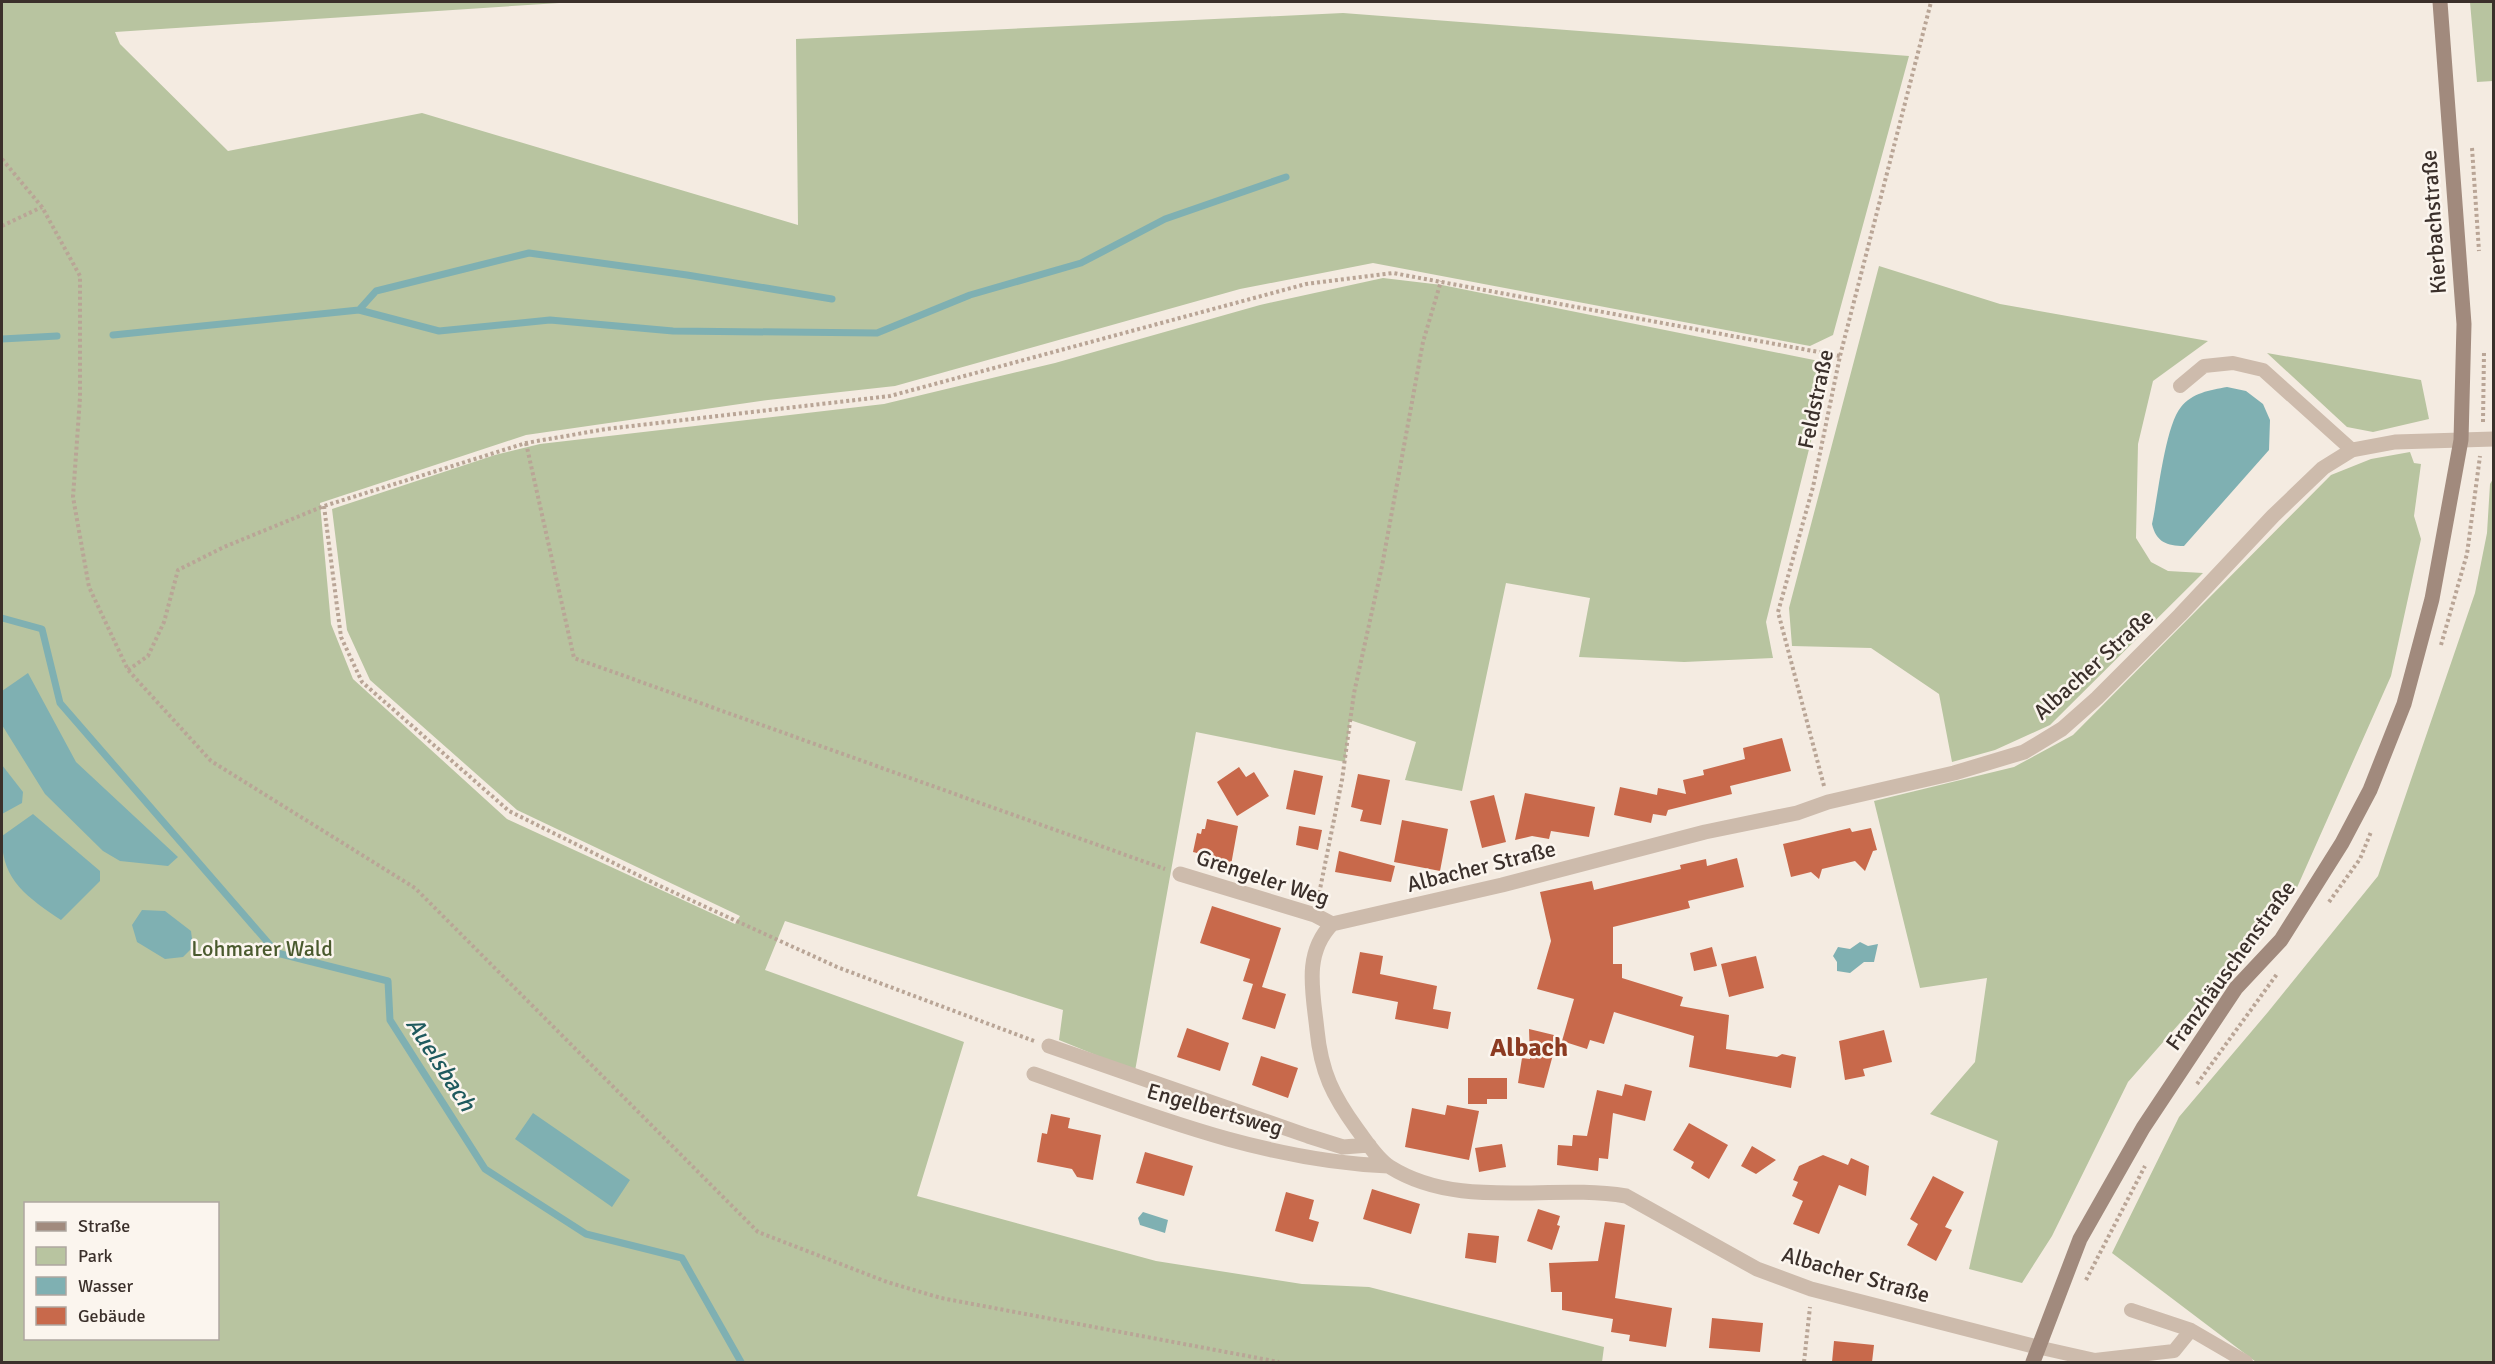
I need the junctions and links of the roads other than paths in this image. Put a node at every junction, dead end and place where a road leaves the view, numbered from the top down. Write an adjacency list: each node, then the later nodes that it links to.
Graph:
1 (2440, 2): 4 (street, Kierbachstraße)
2 (2180, 386): 5 (lane)
3 (2488, 439): 4 (street, Albacher Straße)
4 (2461, 440): 5 (street, Albacher Straße); 14 (street, Franzhäuschenstraße)
5 (2352, 450): 7 (street, Albacher Straße)
6 (1180, 874): 7 (street, Grengeler Weg)
7 (1332, 924): 10 (street, Albacher Straße)
8 (1049, 1046): 10 (street, Engelbertsweg)
9 (1034, 1074): 11 (street, Engelbertsweg)
10 (1369, 1145): 11 (street, Albacher Straße)
11 (1388, 1166): 14 (street, Albacher Straße)
12 (2131, 1310): 13 (lane)
13 (2191, 1330): 14 (lane); 16 (lane)
14 (2037, 1347): 15 (street, Franzhäuschenstraße)
15 (2033, 1362)
16 (2246, 1362)

